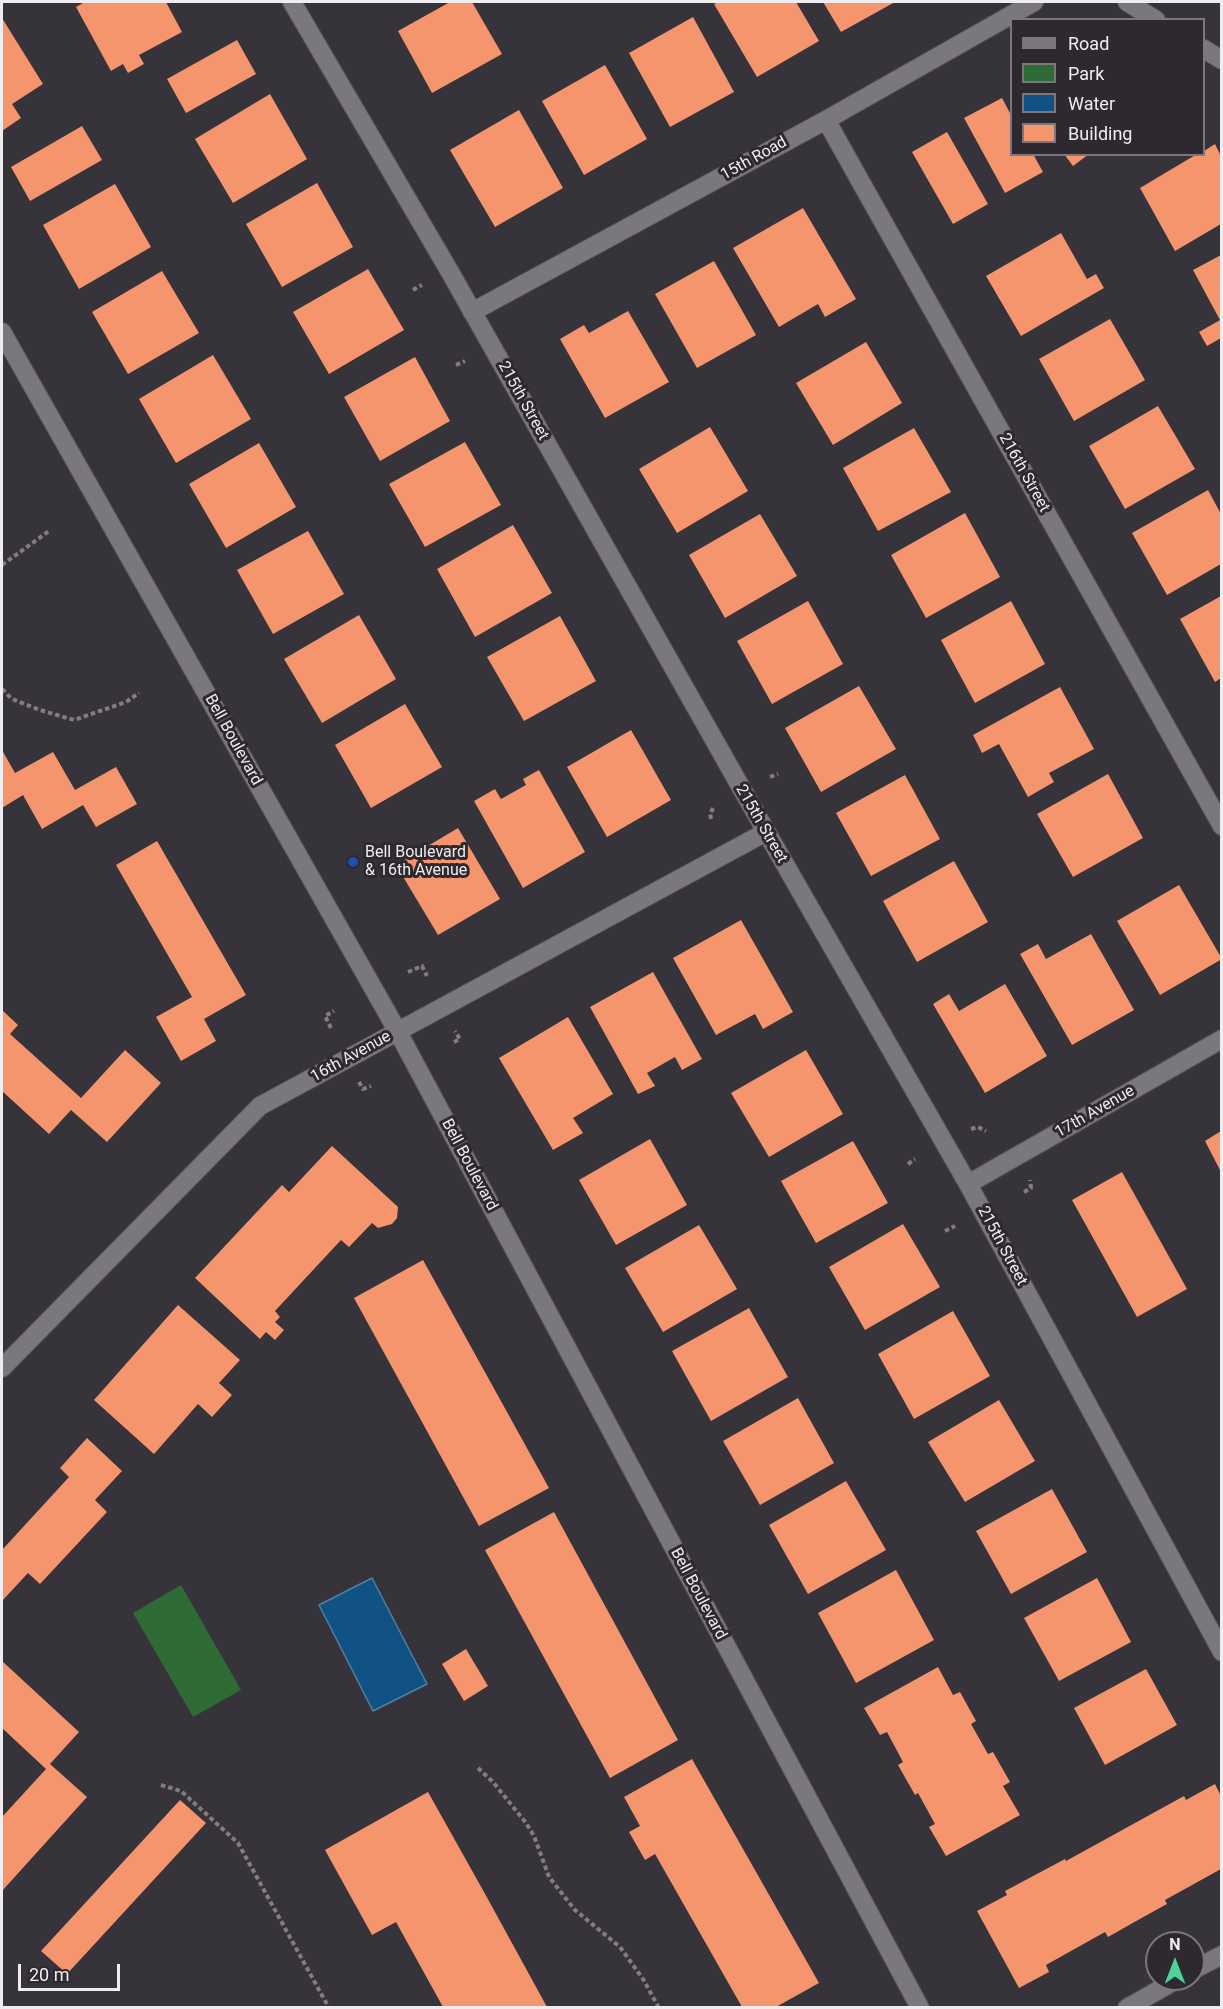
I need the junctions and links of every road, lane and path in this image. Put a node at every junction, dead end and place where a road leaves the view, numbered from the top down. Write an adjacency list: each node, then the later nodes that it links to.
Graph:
1 (292, 2): 10 (street, 215th Street)
2 (1034, 2): 7 (street, 15th Road)
3 (1127, 2): 4 (street)
4 (1153, 18)
5 (1205, 50): 6 (street)
6 (1221, 60)
7 (826, 120): 10 (street, 15th Road); 22 (street, 216th Street)
8 (422, 285): 9 (path)
9 (414, 291)
10 (472, 312): 23 (street, 215th Street)
11 (2, 332): 29 (street, Bell Boulevard)
12 (465, 361): 13 (path)
13 (456, 365)
14 (48, 531): 15 (path)
15 (2, 565)
16 (2, 689): 17 (path)
17 (139, 693)
18 (778, 774): 19 (path)
19 (770, 777)
20 (714, 807): 21 (path)
21 (711, 819)
22 (1221, 826)
23 (766, 832): 29 (street, 16th Avenue); 39 (street, 215th Street)
24 (408, 972): 25 (path)
25 (427, 976)
26 (334, 1011): 27 (path)
27 (331, 1028)
28 (455, 1031): 31 (path)
29 (398, 1032): 43 (street, 16th Avenue); 52 (street, Bell Boulevard)
30 (1221, 1040): 39 (street, 17th Avenue)
31 (454, 1042)
32 (359, 1081): 33 (path)
33 (371, 1086)
34 (971, 1129): 35 (path)
35 (986, 1131)
36 (915, 1159): 37 (path)
37 (908, 1164)
38 (1030, 1180): 40 (path)
39 (968, 1184): 44 (street, 215th Street)
40 (1024, 1192)
41 (955, 1226): 42 (path)
42 (945, 1231)
43 (2, 1368)
44 (1221, 1652)
45 (478, 1768): 51 (path)
46 (161, 1785): 50 (path)
47 (1221, 1954): 48 (street)
48 (1205, 1964)
49 (1156, 1991): 53 (street)
50 (329, 2007)
51 (659, 2007)
52 (920, 2007)
53 (1127, 2007)

